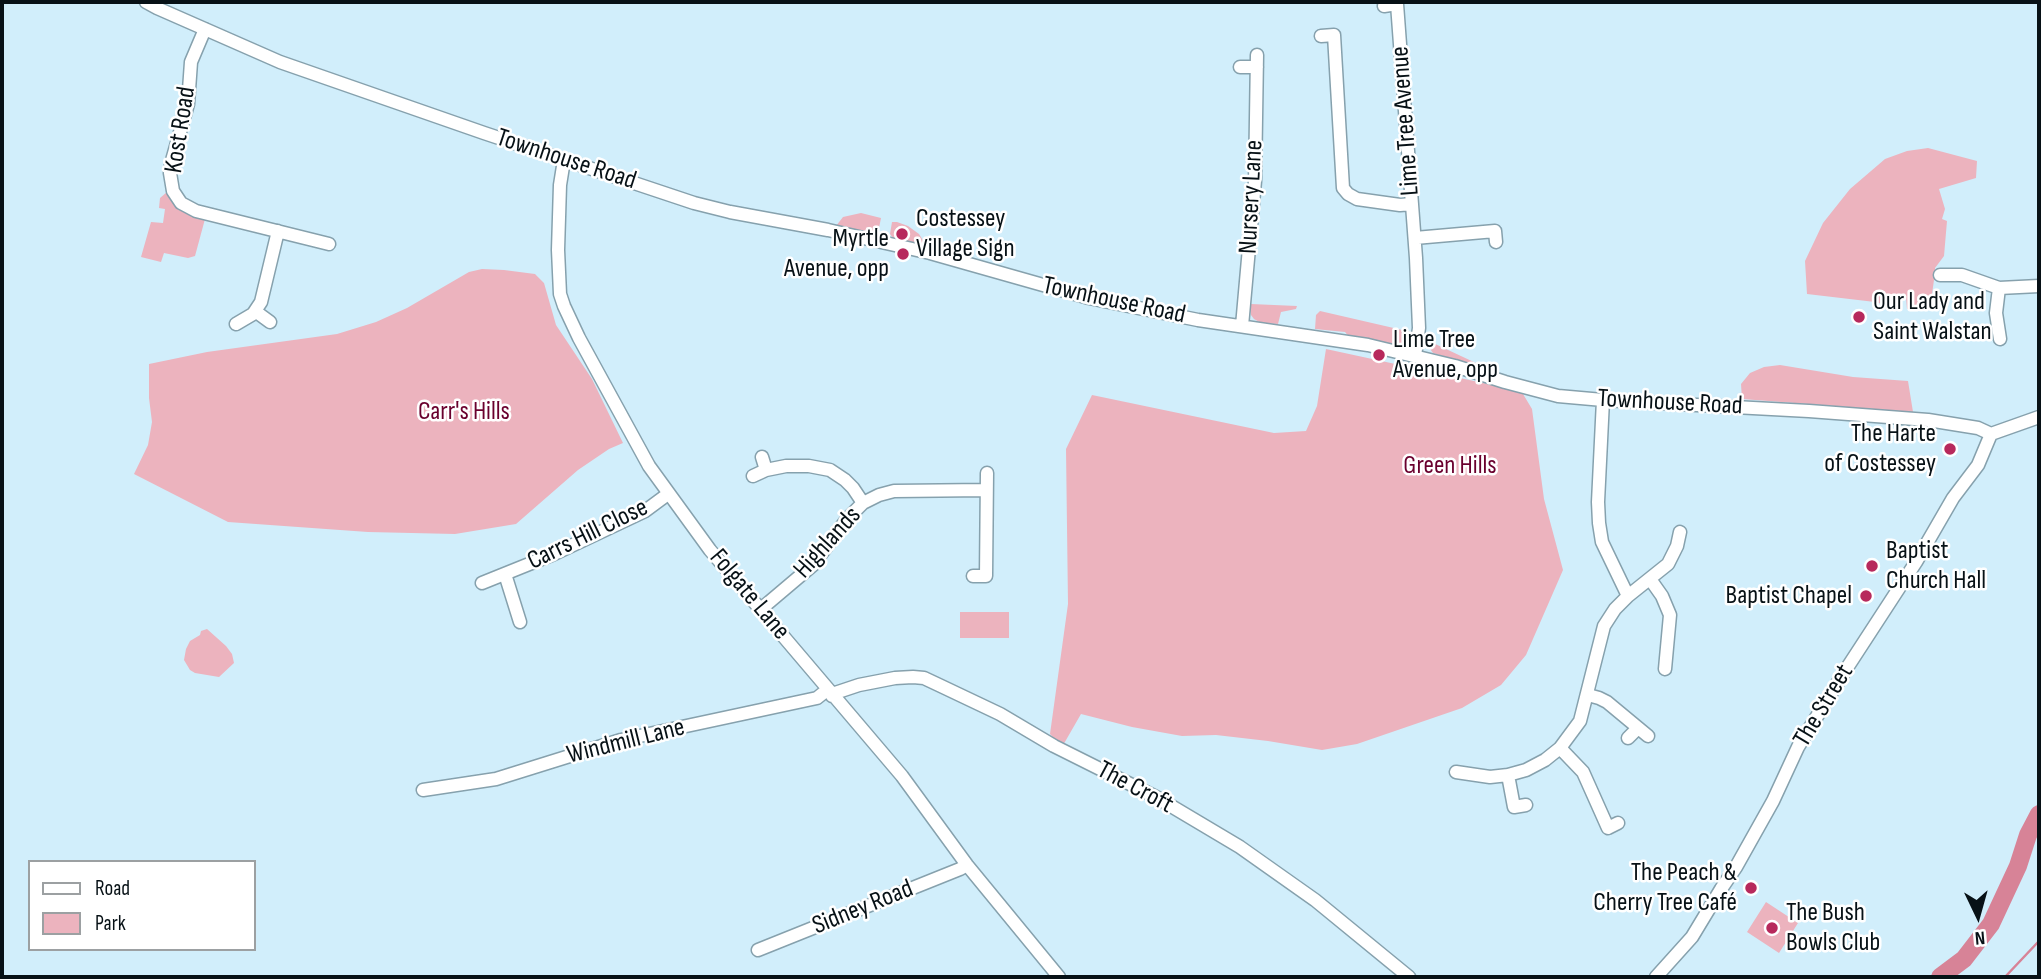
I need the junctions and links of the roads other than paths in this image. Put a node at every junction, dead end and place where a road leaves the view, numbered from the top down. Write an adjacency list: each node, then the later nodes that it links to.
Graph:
1 (146, 2): 3 (street, Townhouse Road)
2 (1397, 4): 7 (street, Lime Tree Avenue)
3 (205, 29): 6 (street, Townhouse Road); 8 (street, Kost Road)
4 (1321, 36): 7 (street)
5 (1240, 67): 18 (street, Nursery Lane)
6 (564, 160): 18 (street, Townhouse Road); 29 (street, Folgate Lane)
7 (1412, 204): 10 (street, Lime Tree Avenue)
8 (278, 231): 11 (street, Kost Road); 15 (street)
9 (1495, 232): 10 (street)
10 (1415, 238): 20 (street, Lime Tree Avenue)
11 (329, 244)
12 (1945, 270): 14 (street)
13 (2039, 286): 14 (street)
14 (1998, 288): 19 (street)
15 (256, 311): 16 (street); 17 (street)
16 (270, 322)
17 (236, 324)
18 (1242, 326): 20 (street, Townhouse Road)
19 (1994, 332)
20 (1415, 355): 21 (street, Townhouse Road)
21 (1602, 400): 23 (street, Townhouse Road); 36 (street)
22 (2039, 417): 23 (street)
23 (1991, 435): 53 (street, The Street)
24 (762, 457): 25 (street)
25 (766, 470): 27 (street); 30 (street)
26 (987, 473): 28 (street)
27 (753, 476)
28 (986, 490): 30 (street, Highlands); 33 (street)
29 (668, 494): 32 (street, Carrs Hill Close); 37 (street, Folgate Lane)
30 (863, 503): 37 (street, Highlands)
31 (1680, 532): 34 (street)
32 (505, 574): 35 (street, Carrs Hill Close); 38 (street, Carrs Hill Close)
33 (986, 576)
34 (1650, 579): 36 (street); 39 (street)
35 (482, 583)
36 (1628, 596): 41 (street)
37 (761, 609): 40 (street, Folgate Lane)
38 (504, 616)
39 (1669, 662)
40 (830, 693): 46 (street, Windmill Lane); 49 (street, Folgate Lane); 52 (street, The Croft)
41 (1588, 695): 42 (street); 43 (street)
42 (1628, 738)
43 (1560, 748): 45 (street); 48 (street)
44 (1456, 772): 45 (street)
45 (1508, 775): 47 (street)
46 (423, 790)
47 (1514, 807)
48 (1608, 827)
49 (967, 865): 50 (street, Sidney Road); 51 (street, Folgate Lane)
50 (758, 950)
51 (1059, 977)
52 (1409, 977)
53 (1656, 977)

